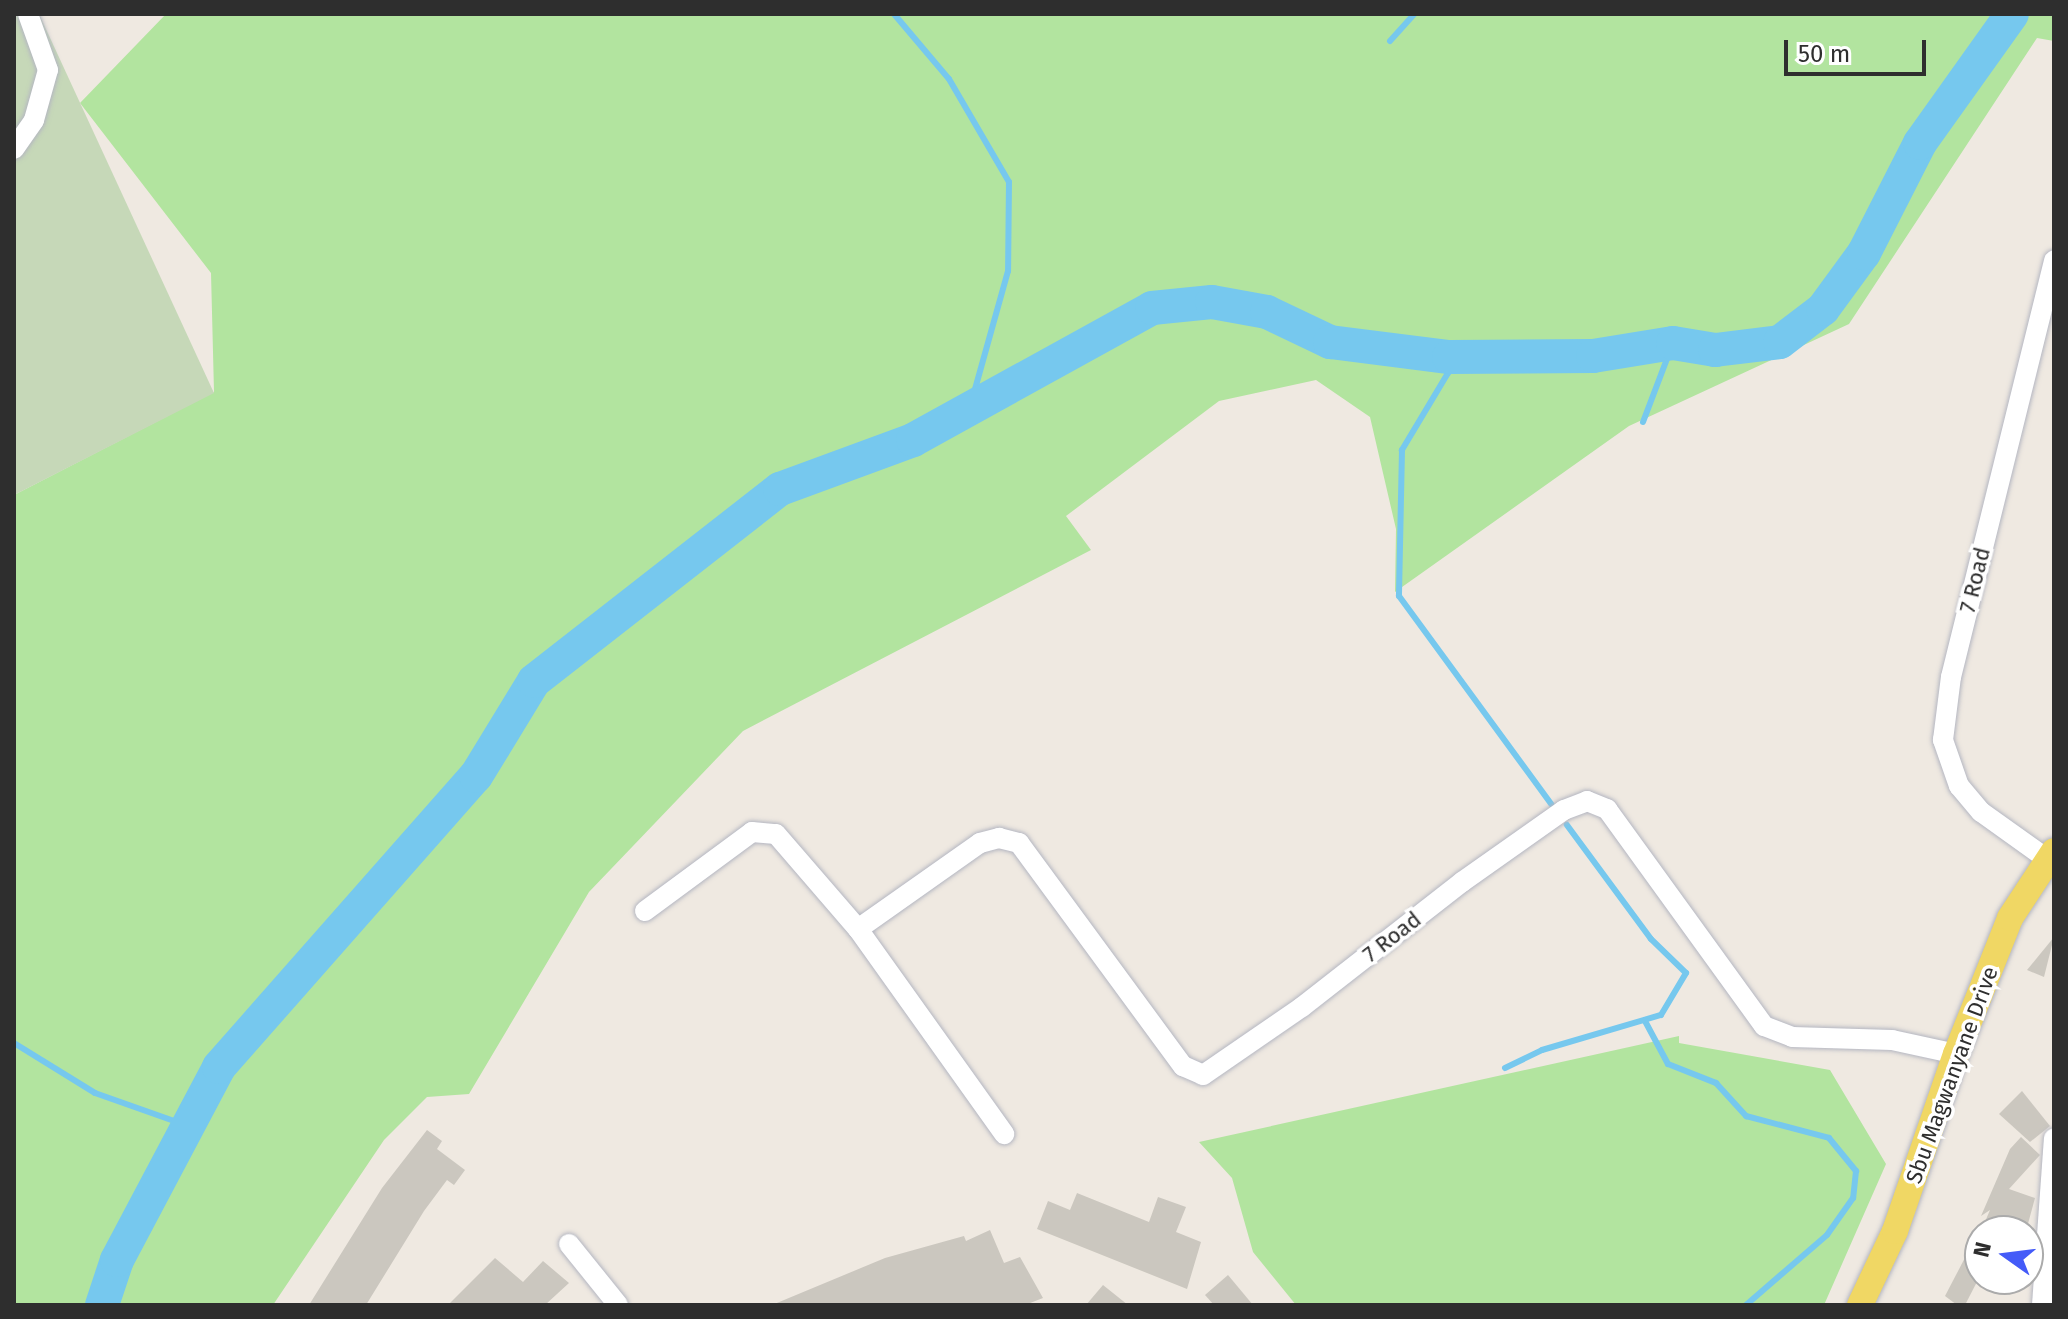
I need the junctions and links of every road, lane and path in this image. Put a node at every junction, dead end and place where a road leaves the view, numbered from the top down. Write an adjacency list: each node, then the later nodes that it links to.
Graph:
1 (28, 14): 2 (street)
2 (14, 149)
3 (2054, 261): 4 (street, 7 Road)
4 (2050, 855): 7 (main road, Sbu Magwanyane Drive)
5 (645, 911): 6 (street)
6 (858, 929): 7 (street, 7 Road); 8 (street)
7 (1956, 1054): 12 (main road, Sbu Magwanyane Drive)
8 (1004, 1134)
9 (2054, 1138): 13 (street)
10 (569, 1244): 11 (street)
11 (618, 1305)
12 (1860, 1305)
13 (2042, 1305)

